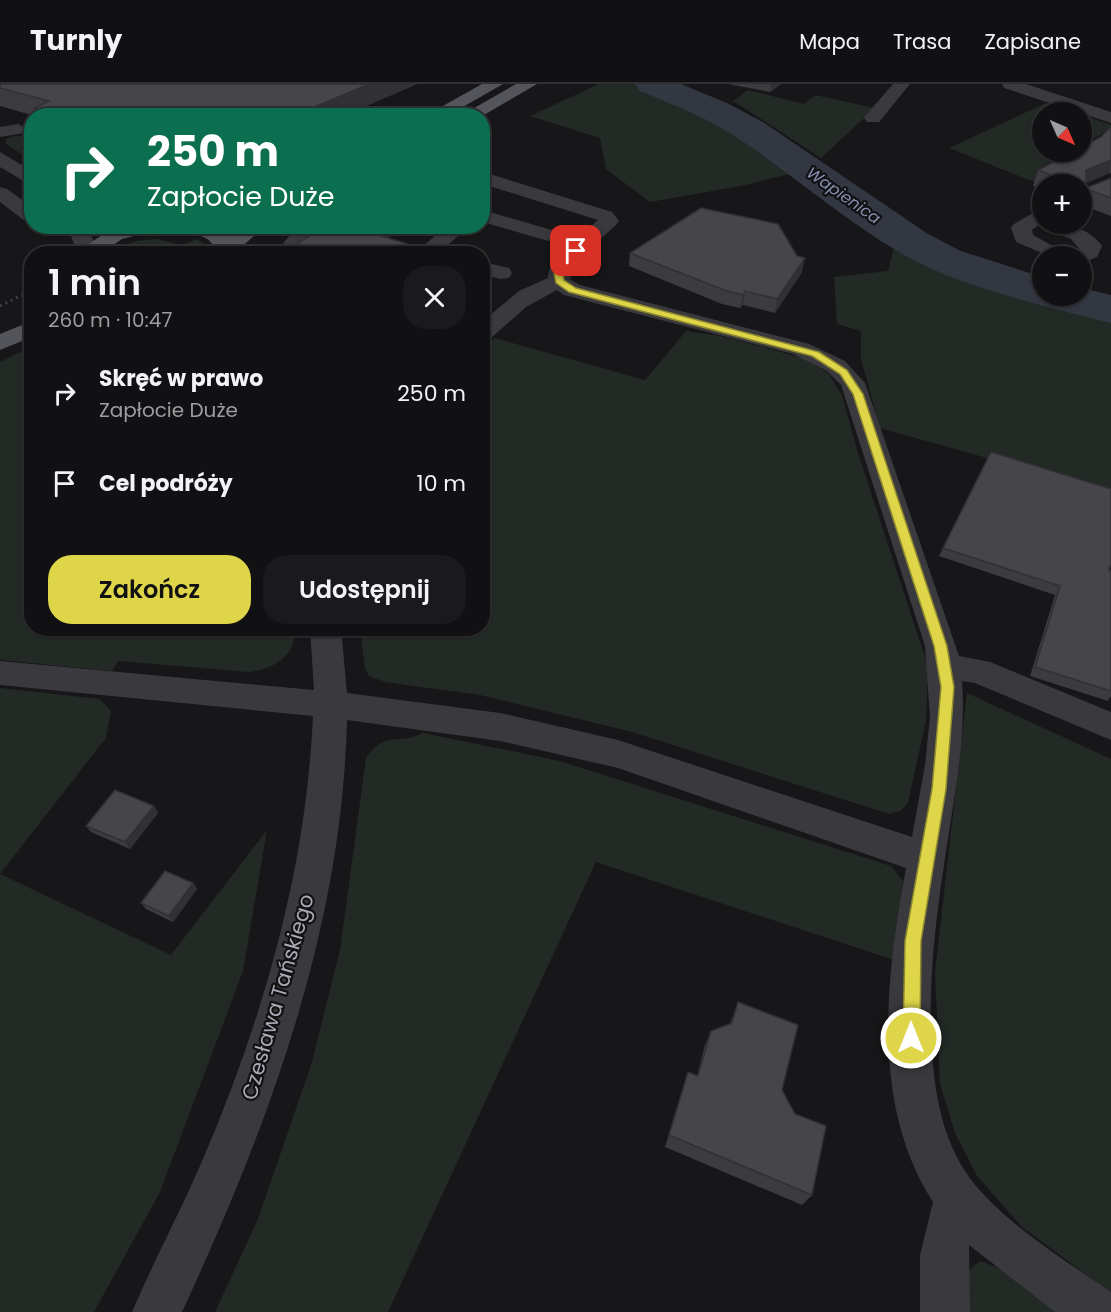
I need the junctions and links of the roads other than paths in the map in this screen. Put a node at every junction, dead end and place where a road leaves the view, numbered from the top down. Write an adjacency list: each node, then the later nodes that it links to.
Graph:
1 (495, 84): 5 (main road)
2 (529, 84): 6 (main road)
3 (1010, 84): 8 (street)
4 (902, 85): 7 (street)
5 (448, 108)
6 (484, 108)
7 (873, 118)
8 (1111, 118)
9 (18, 129): 10 (street)
10 (0, 132)
11 (0, 158): 12 (street)
12 (24, 174)
13 (494, 185): 34 (street)
14 (0, 193): 15 (street)
15 (24, 211)
16 (0, 213): 17 (street)
17 (24, 217)
18 (490, 218): 26 (street)
19 (1032, 224): 32 (street)
20 (120, 234): 28 (main road)
21 (213, 234): 29 (main road)
22 (246, 234): 30 (main road)
23 (428, 234): 27 (street)
24 (449, 234): 31 (street)
25 (1076, 234): 33 (street)
26 (548, 235)
27 (414, 245)
28 (94, 246)
29 (224, 246)
30 (233, 246)
31 (433, 246)
32 (1038, 246)
33 (1092, 246)
34 (560, 282): 35 (street); 39 (street)
35 (490, 327)
36 (24, 332): 37 (main road)
37 (0, 343)
38 (326, 636): 41 (street, Czesława Tańskiego)
39 (945, 667): 42 (street); 43 (street)
40 (0, 673): 41 (street)
41 (331, 705): 43 (street); 45 (street, Czesława Tańskiego)
42 (1111, 726)
43 (926, 858): 44 (street)
44 (957, 1200): 46 (street); 47 (street)
45 (157, 1312)
46 (945, 1312)
47 (1097, 1312)

